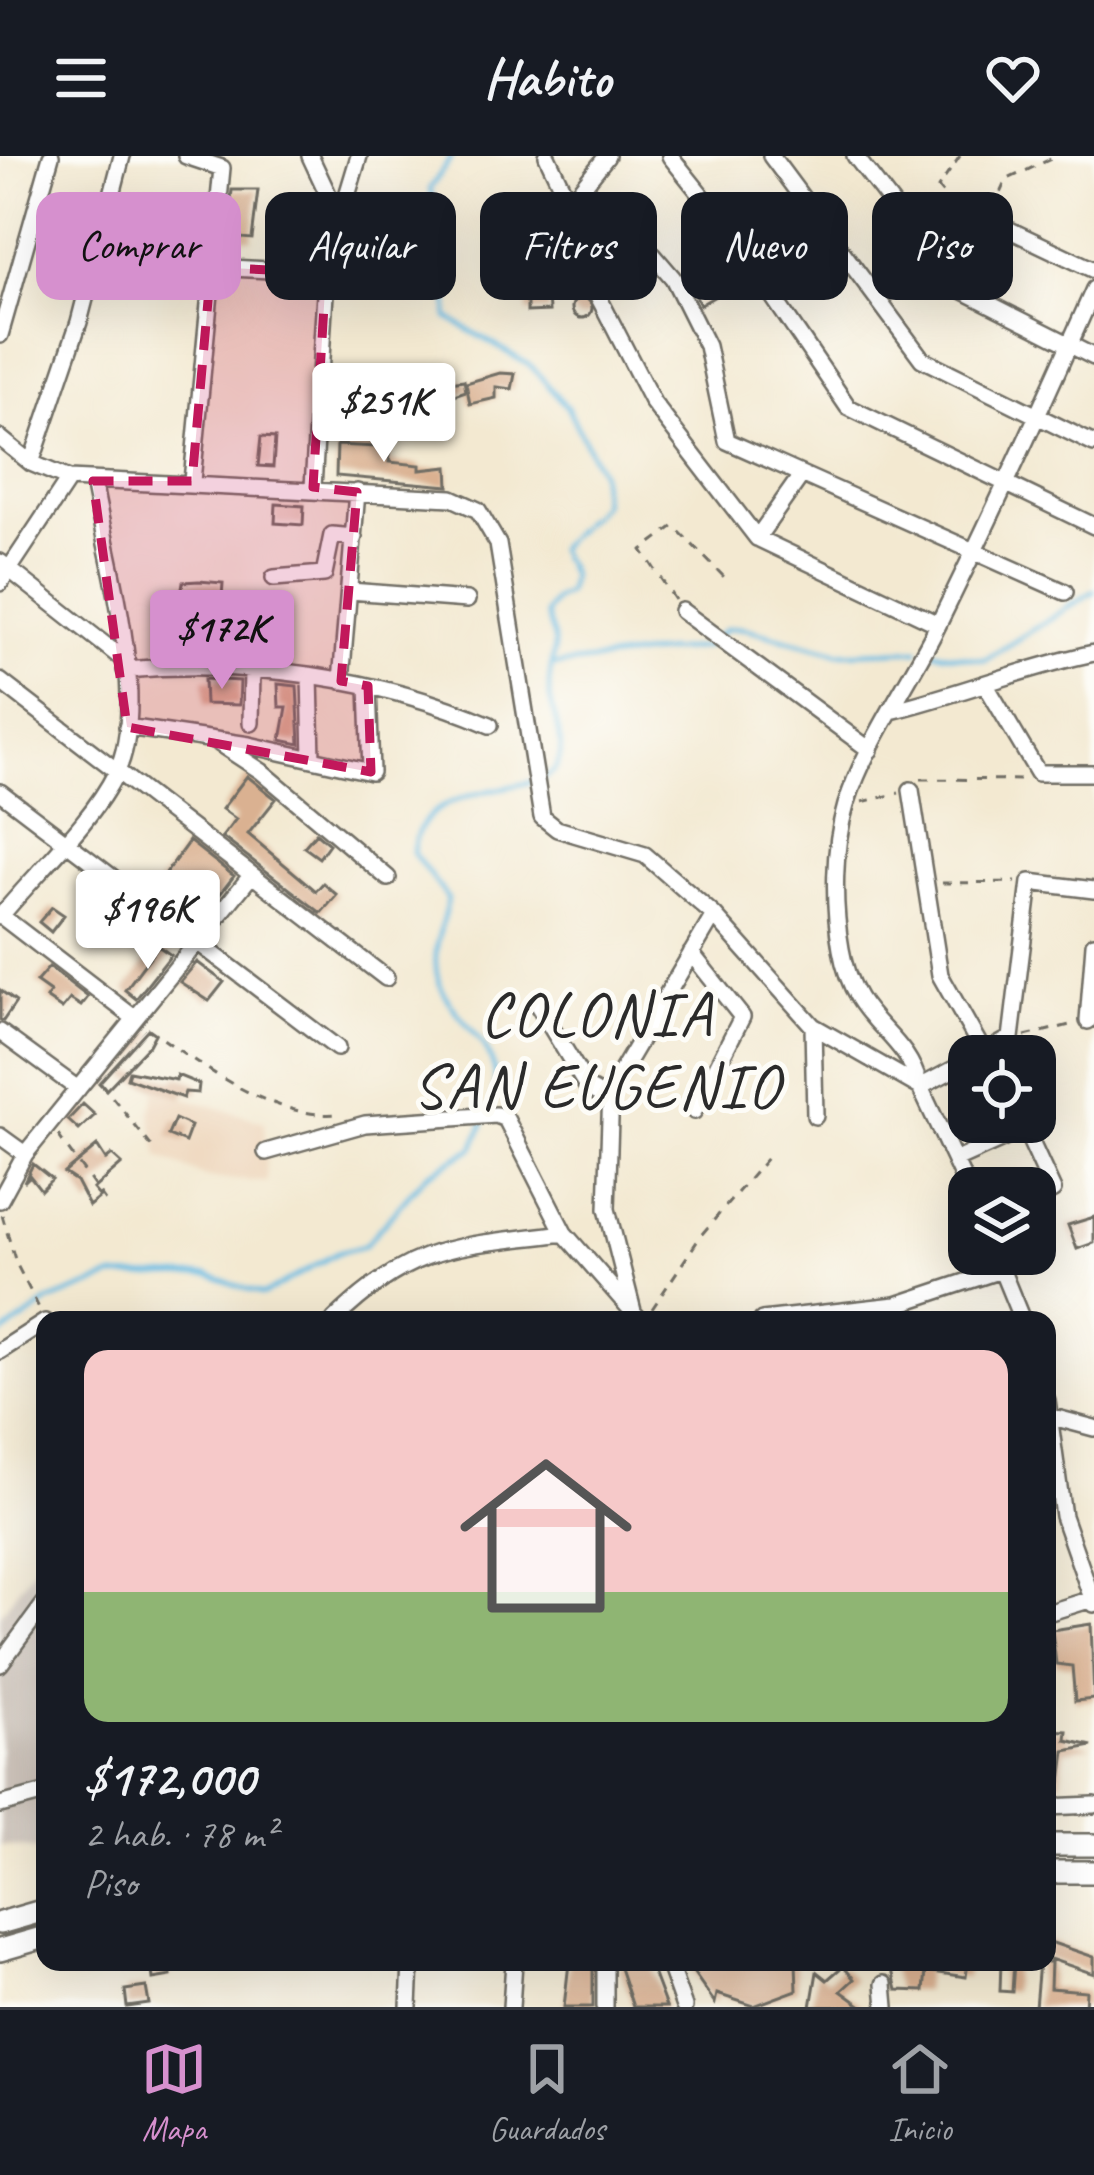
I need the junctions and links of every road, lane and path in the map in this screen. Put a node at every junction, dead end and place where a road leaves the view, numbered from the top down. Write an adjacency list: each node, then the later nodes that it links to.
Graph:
1 (50, 156): 27 (street)
2 (122, 156): 33 (street)
3 (186, 156): 13 (street)
4 (310, 156): 14 (street)
5 (358, 156): 15 (street)
6 (547, 156): 16 (street)
7 (608, 156): 17 (street)
8 (670, 156): 38 (street)
9 (771, 156): 30 (street)
10 (855, 156): 28 (street)
11 (960, 156): 18 (path)
12 (1057, 156): 19 (path)
13 (219, 192)
14 (327, 192)
15 (348, 192)
16 (566, 192)
17 (569, 192)
18 (941, 192)
19 (999, 192)
20 (1013, 232): 22 (street)
21 (657, 259): 34 (street)
22 (1094, 270)
23 (1094, 289): 28 (street)
24 (208, 300): 36 (street)
25 (324, 300): 39 (street)
26 (600, 300): 43 (street)
27 (0, 334)
28 (1069, 346): 29 (street); 30 (street)
29 (1094, 358)
30 (1037, 417): 32 (street); 38 (street)
31 (0, 437): 33 (street)
32 (1094, 444)
33 (31, 463): 35 (street)
34 (800, 477): 43 (street); 44 (street)
35 (68, 479): 37 (street); 45 (street)
36 (192, 481): 37 (street); 39 (street)
37 (93, 482): 54 (street)
38 (1004, 486): 41 (street); 44 (street)
39 (314, 488): 40 (street)
40 (357, 491): 42 (street); 80 (street)
41 (1094, 526)
42 (354, 537): 46 (street); 48 (street)
43 (758, 538): 52 (street)
44 (973, 554): 49 (street); 52 (street)
45 (3, 572): 54 (street)
46 (274, 578)
47 (729, 582): 51 (path)
48 (350, 591): 50 (street); 58 (street)
49 (1065, 592)
50 (467, 600)
51 (682, 611): 66 (street)
52 (936, 629): 61 (street)
53 (1094, 653): 60 (street)
54 (124, 665): 55 (street); 64 (street)
55 (252, 672): 56 (street); 62 (street)
56 (310, 676): 58 (street); 67 (street)
57 (0, 681): 68 (street)
58 (341, 681): 59 (street)
59 (368, 686): 63 (street); 67 (street)
60 (987, 687): 61 (street); 69 (street)
61 (896, 710): 66 (street)
62 (251, 723)
63 (490, 725)
64 (128, 727): 65 (street); 68 (street)
65 (213, 739): 67 (street); 76 (street)
66 (870, 750): 73 (street)
67 (312, 759)
68 (116, 772): 74 (street); 75 (street)
69 (1038, 773): 70 (street); 71 (path)
70 (1094, 773)
71 (911, 790): 73 (path); 78 (street)
72 (0, 792): 74 (street)
73 (846, 806): 97 (street)
74 (64, 840): 81 (street); 82 (street)
75 (250, 877): 82 (street); 85 (street)
76 (388, 878)
77 (1030, 881): 78 (path); 79 (street); 92 (street)
78 (929, 883): 91 (street)
79 (1094, 890)
80 (714, 915): 84 (street); 89 (street)
81 (0, 916): 87 (street)
82 (200, 943): 87 (street); 94 (street)
83 (1094, 944): 88 (street)
84 (691, 953): 99 (street); 100 (street)
85 (386, 978)
86 (536, 1002): 99 (street)
87 (133, 1017): 95 (street); 101 (path)
88 (1088, 1021): 93 (path)
89 (813, 1026): 97 (street); 102 (street)
90 (0, 1032): 98 (street)
91 (968, 1035)
92 (1012, 1035)
93 (1025, 1035)
94 (337, 1048)
95 (89, 1072): 98 (street); 105 (path)
96 (948, 1073): 97 (street)
97 (920, 1087): 109 (street)
98 (78, 1089): 103 (street)
99 (610, 1100): 121 (street)
100 (694, 1111)
101 (353, 1113)
102 (815, 1116)
103 (50, 1124): 107 (street); 113 (path)
104 (0, 1136): 107 (street)
105 (152, 1147)
106 (266, 1152): 115 (street)
107 (25, 1154): 112 (street)
108 (767, 1158): 122 (path)
109 (956, 1160): 110 (street); 111 (street)
110 (959, 1167)
111 (1042, 1167)
112 (0, 1200)
113 (105, 1201)
114 (0, 1214): 118 (path)
115 (564, 1233): 119 (street); 120 (street)
116 (967, 1275): 123 (street)
117 (1003, 1275): 124 (street)
118 (36, 1300)
119 (345, 1311)
120 (631, 1311)
121 (636, 1311)
122 (644, 1311)
123 (842, 1311)
124 (1018, 1311)
125 (36, 1328): 126 (street)
126 (0, 1351)
127 (1056, 1411): 128 (street)
128 (1094, 1428)
129 (1056, 1466): 130 (street)
130 (1093, 1602): 131 (street)
131 (1056, 1611)
132 (36, 1615): 133 (street)
133 (0, 1664)
134 (36, 1795): 135 (street)
135 (0, 1805)
136 (1094, 1805): 137 (street)
137 (1056, 1807)
138 (1056, 1845): 139 (highway)
139 (1094, 1845)
140 (1056, 1872): 141 (highway)
141 (1094, 1872)
142 (36, 1913): 143 (highway)
143 (0, 1923)
144 (36, 1940): 145 (highway)
145 (0, 1952)
146 (411, 1971): 151 (street)
147 (513, 1971): 152 (street)
148 (605, 1971): 153 (street)
149 (671, 1971): 154 (street)
150 (884, 1984): 155 (street)
151 (409, 2007)
152 (511, 2007)
153 (605, 2007)
154 (684, 2007)
155 (886, 2007)

